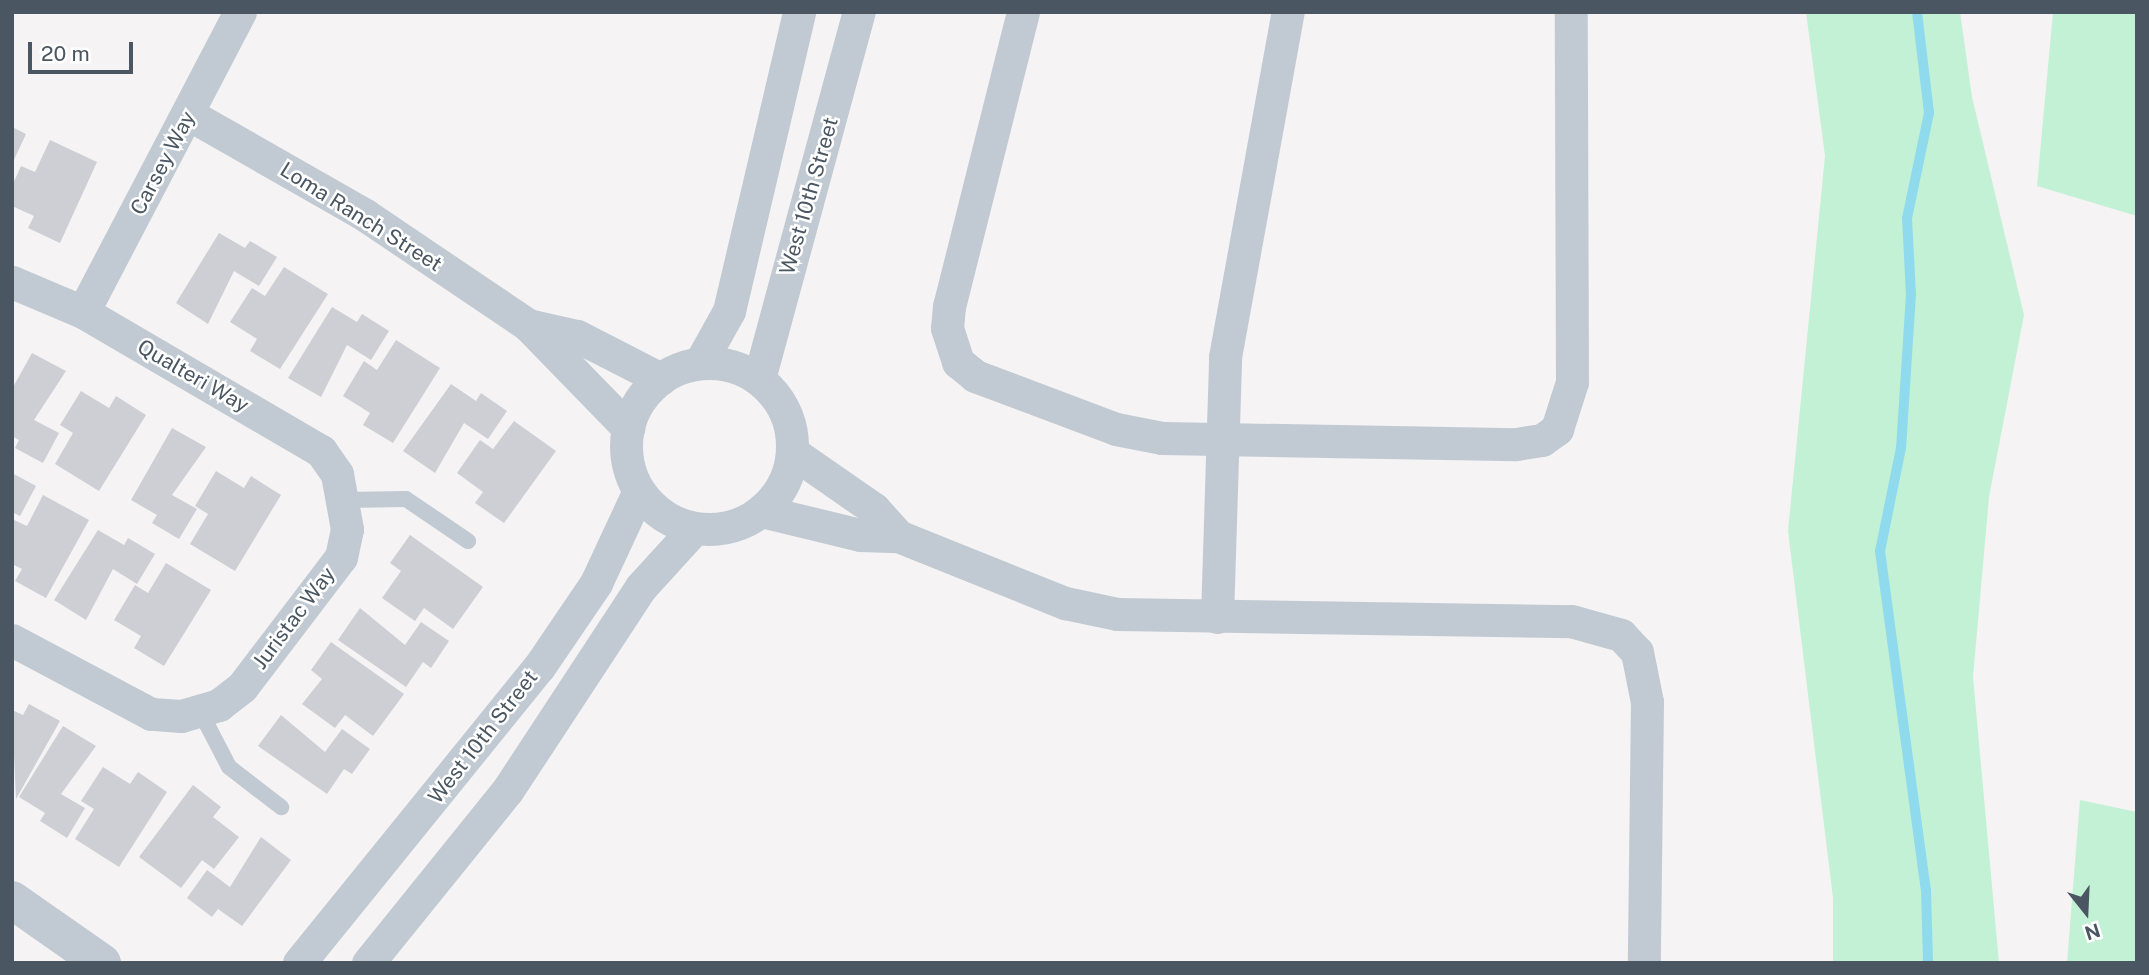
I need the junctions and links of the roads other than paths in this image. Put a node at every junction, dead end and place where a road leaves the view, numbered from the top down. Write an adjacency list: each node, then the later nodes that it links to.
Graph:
1 (240, 12): 7 (street, Carsey Way)
2 (799, 12): 11 (street)
3 (859, 12): 13 (street, West 10th Street)
4 (1023, 12): 15 (street)
5 (1288, 12): 15 (street)
6 (1571, 12): 15 (street)
7 (190, 115): 9 (street, Carsey Way); 10 (street, Loma Ranch Street)
8 (12, 282): 9 (street, Qualteri Way)
9 (83, 312): 18 (street, Qualteri Way)
10 (528, 325): 12 (street, Loma Ranch Street); 14 (street, Loma Ranch Street)
11 (700, 363): 12 (street); 13 (street)
12 (660, 379): 14 (street)
13 (759, 379): 16 (street)
14 (628, 428): 17 (street)
15 (1220, 440): 23 (street)
16 (792, 452): 19 (street); 21 (street)
17 (638, 493): 20 (street); 29 (street, West 10th Street)
18 (344, 499): 22 (lane); 25 (street, Juristac Way)
19 (761, 511): 20 (street); 21 (street)
20 (694, 529): 30 (street)
21 (898, 536): 23 (street)
22 (468, 541)
23 (1217, 617): 31 (street)
24 (12, 640): 25 (street)
25 (200, 711): 26 (lane)
26 (281, 807)
27 (12, 900): 28 (street)
28 (102, 963)
29 (299, 963)
30 (368, 963)
31 (1644, 963)

